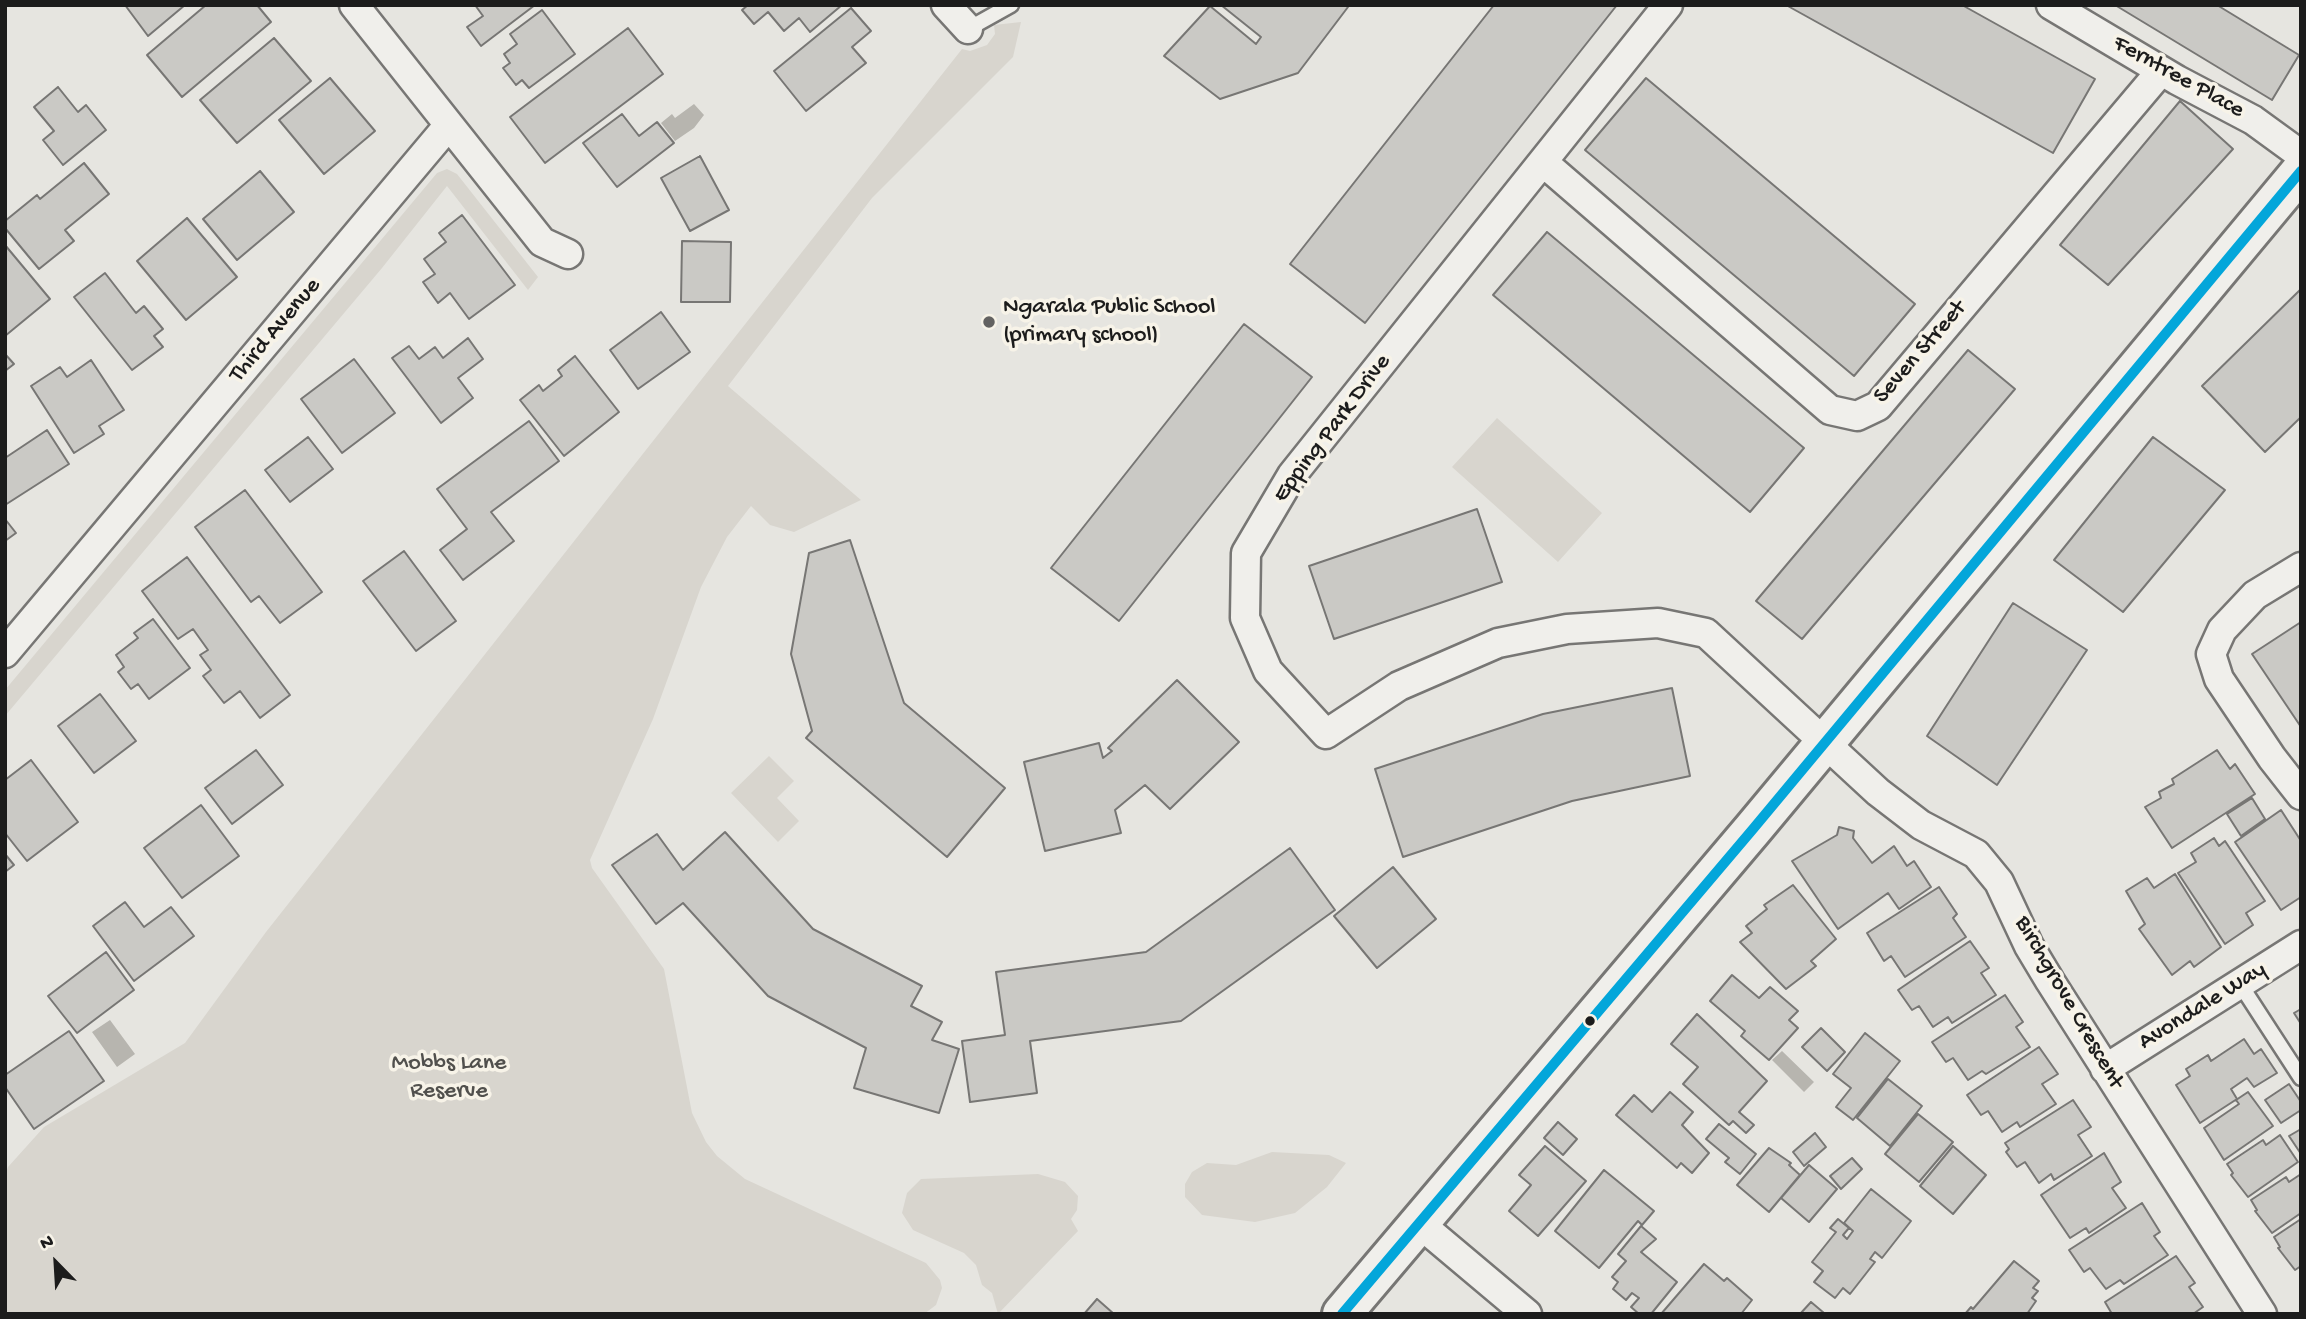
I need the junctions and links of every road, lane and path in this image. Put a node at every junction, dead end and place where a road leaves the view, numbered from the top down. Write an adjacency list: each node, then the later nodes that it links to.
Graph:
1 (354, 5): 8 (street)
2 (946, 5): 6 (street)
3 (1011, 5): 6 (lane)
4 (1668, 5): 10 (street)
5 (2051, 5): 7 (street, Ferntree Place)
6 (968, 29)
7 (2161, 71): 9 (street, Ferntree Place); 10 (street, Seven Street)
8 (448, 125): 12 (street); 14 (street, Third Avenue)
9 (2301, 155)
10 (1544, 163): 15 (street, Epping Park Drive)
11 (2301, 171): 15 (street)
12 (568, 254)
13 (2301, 567): 16 (street)
14 (5, 653)
15 (1824, 742): 19 (street, Birchgrove Crescent); 21 (street)
16 (2301, 795)
17 (2301, 945): 18 (street, Avondale Way)
18 (2240, 984): 19 (street, Avondale Way); 20 (lane)
19 (2105, 1069): 24 (street, Birchgrove Crescent)
20 (2301, 1078)
21 (1420, 1224): 22 (street); 23 (street)
22 (1342, 1314)
23 (1527, 1314)
24 (2262, 1314)

